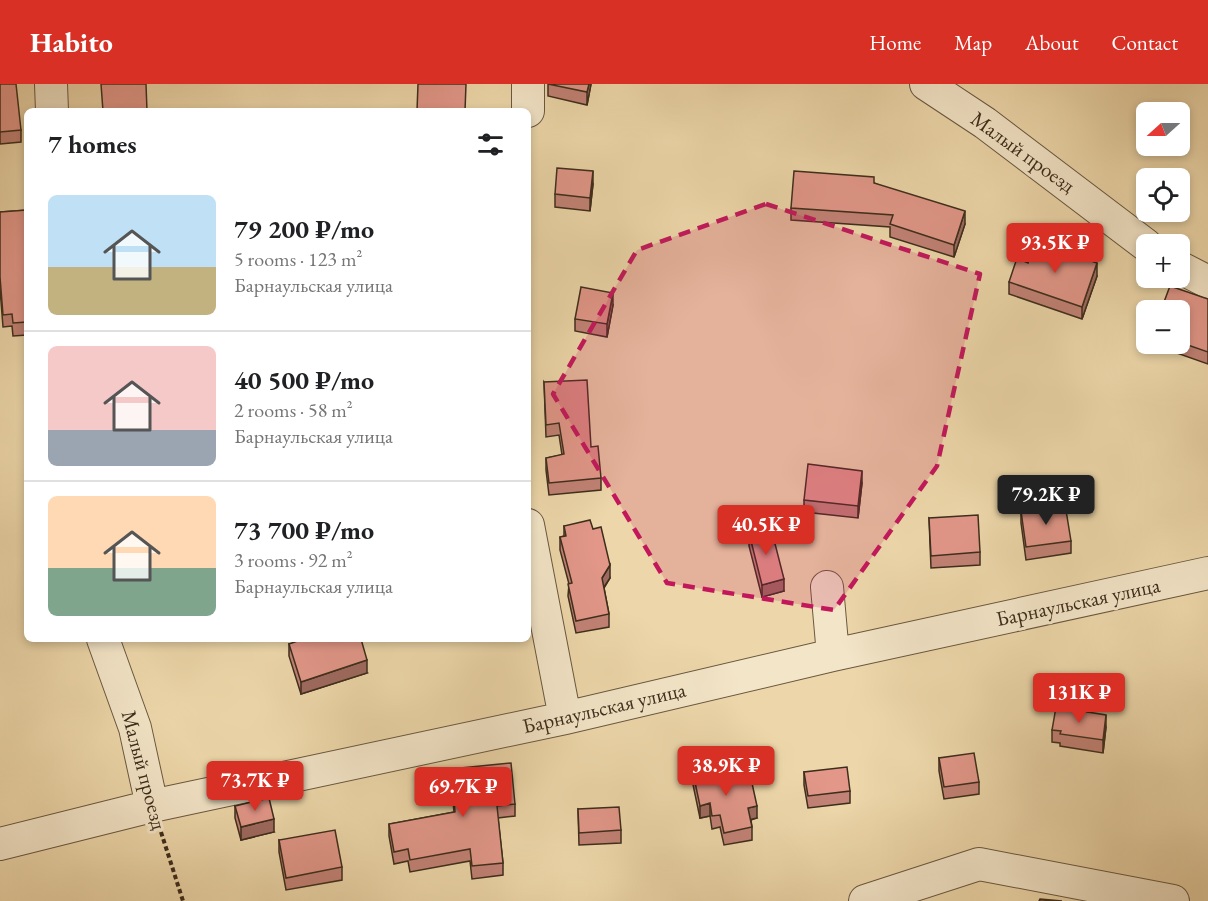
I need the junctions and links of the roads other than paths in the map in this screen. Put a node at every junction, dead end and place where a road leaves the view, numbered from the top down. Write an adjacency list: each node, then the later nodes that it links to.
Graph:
1 (51, 84): 4 (street)
2 (528, 84): 5 (street)
3 (926, 84): 6 (street, Малый проезд)
4 (52, 108)
5 (528, 108)
6 (1136, 237)
7 (1190, 273): 8 (street)
8 (1208, 282)
9 (531, 541): 14 (street)
10 (1208, 573): 13 (street, Барнаульская улица)
11 (827, 586): 13 (street)
12 (104, 642): 15 (street, Малый проезд)
13 (833, 655): 14 (street, Барнаульская улица)
14 (565, 718): 15 (street, Барнаульская улица)
15 (152, 806): 16 (street, Барнаульская улица)
16 (0, 844)
17 (865, 901): 18 (street)
18 (1173, 901)

